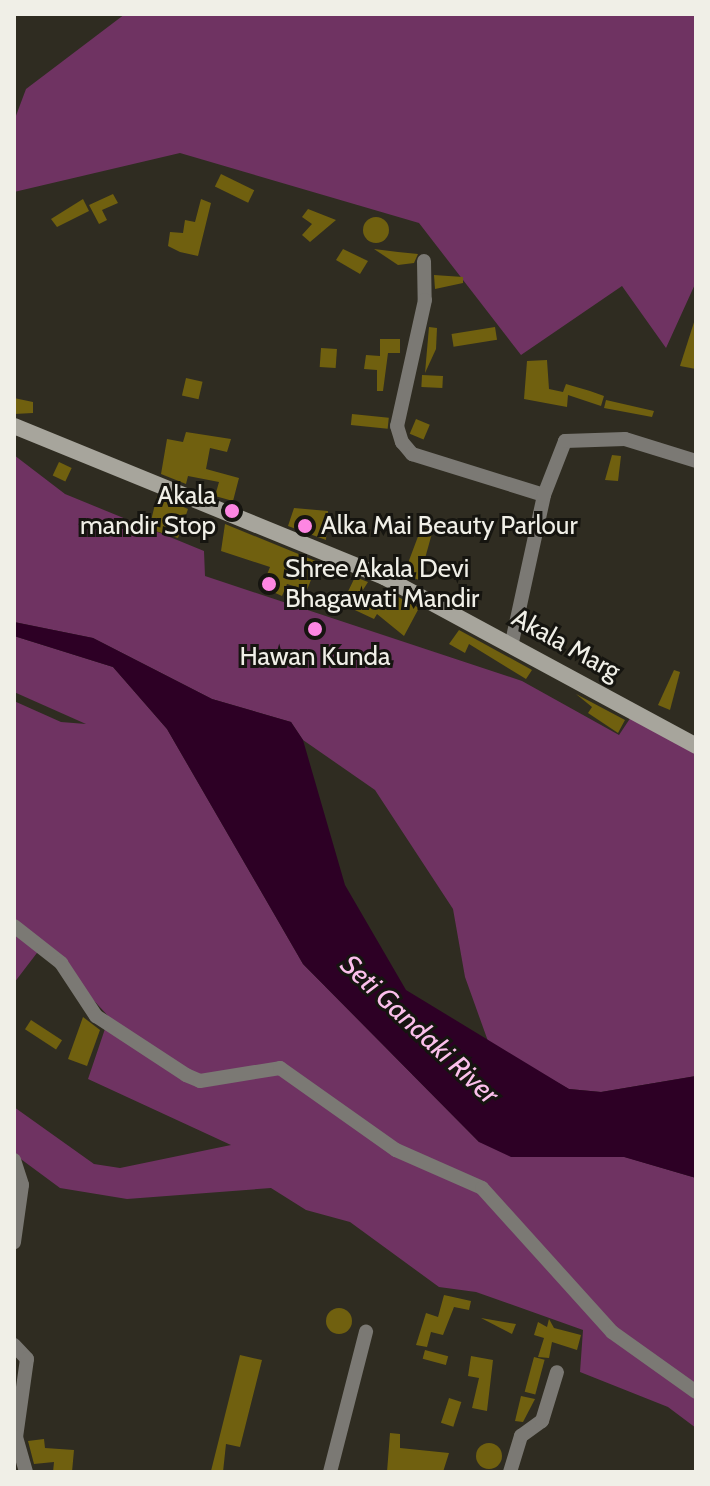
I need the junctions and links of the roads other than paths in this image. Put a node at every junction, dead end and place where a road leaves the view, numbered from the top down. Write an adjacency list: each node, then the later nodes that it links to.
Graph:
1 (424, 261): 4 (street)
2 (14, 426): 5 (main road, Akala Marg)
3 (696, 461): 4 (street)
4 (544, 495): 5 (street)
5 (512, 642): 6 (main road, Akala Marg)
6 (696, 746)
7 (14, 926): 13 (street)
8 (14, 1160): 9 (street)
9 (14, 1242)
10 (366, 1332): 15 (street)
11 (14, 1345): 14 (street)
12 (557, 1372): 16 (street)
13 (696, 1392)
14 (26, 1472)
15 (330, 1472)
16 (510, 1472)

